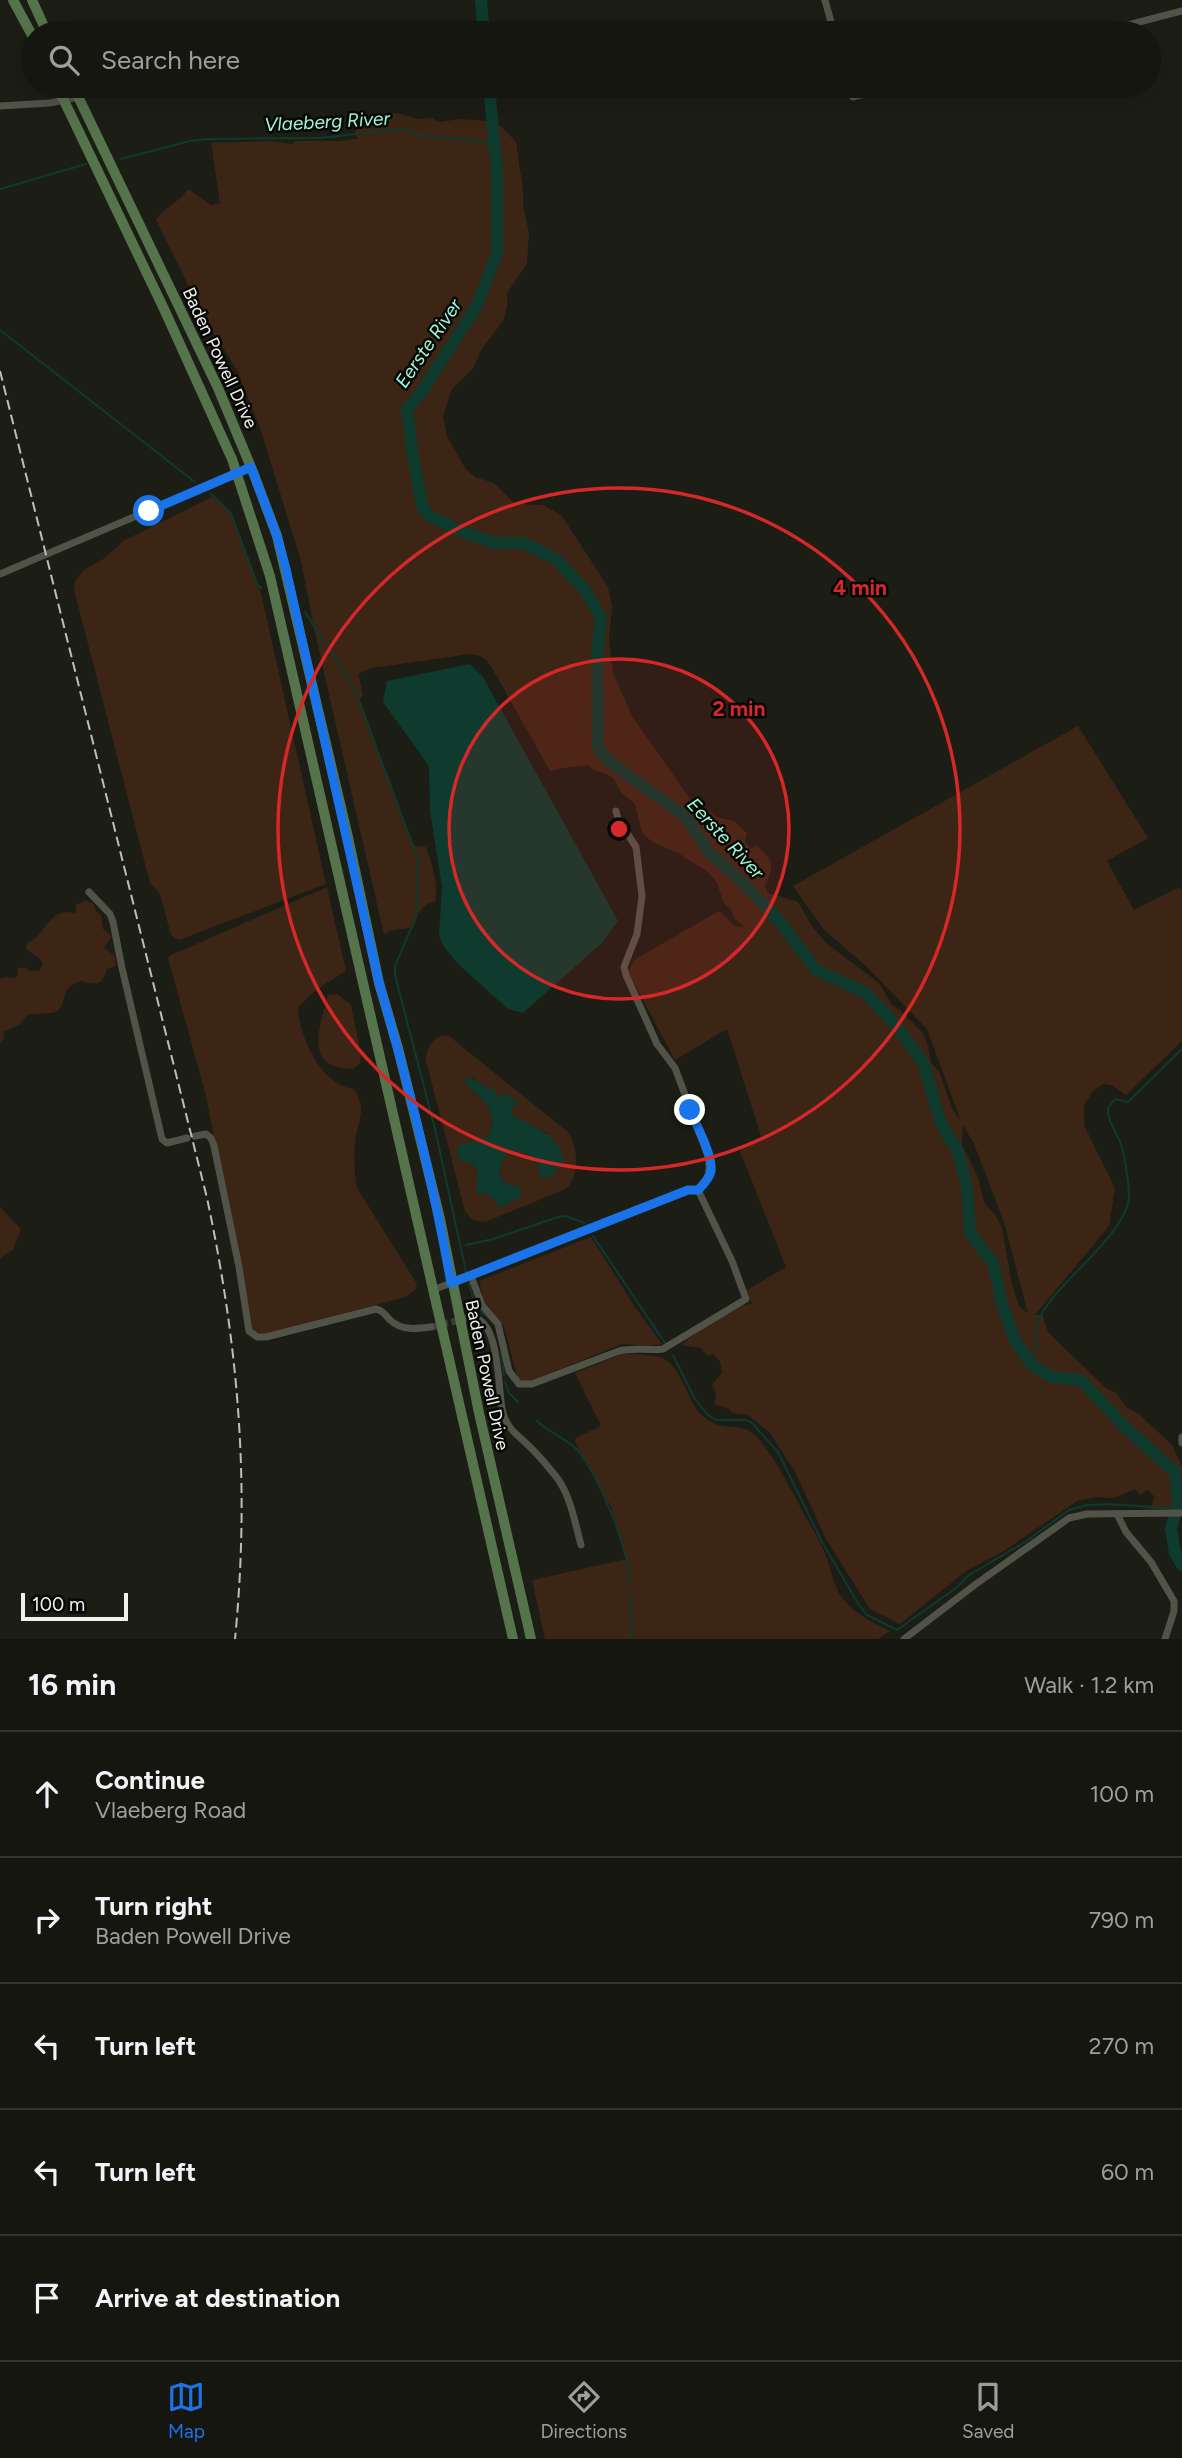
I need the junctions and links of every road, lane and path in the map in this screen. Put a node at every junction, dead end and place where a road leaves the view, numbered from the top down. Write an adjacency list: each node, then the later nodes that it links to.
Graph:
1 (13, 0): 5 (main road)
2 (32, 0): 6 (main road)
3 (825, 0): 7 (street)
4 (1182, 11): 8 (street)
5 (24, 21)
6 (42, 21)
7 (831, 21)
8 (1143, 21)
9 (63, 98): 12 (main road, Baden Powell Drive)
10 (75, 98): 12 (street)
11 (78, 98): 14 (main road, Baden Powell Drive)
12 (65, 101): 13 (street); 15 (main road, Baden Powell Drive)
13 (0, 106)
14 (251, 467): 15 (street); 21 (main road, Baden Powell Drive)
15 (237, 473): 16 (street); 22 (main road, Baden Powell Drive)
16 (0, 574)
17 (616, 811): 19 (street)
18 (89, 891): 24 (street)
19 (698, 1190): 20 (street); 26 (street)
20 (471, 1276): 21 (street); 26 (street)
21 (451, 1283): 22 (street); 33 (main road, Baden Powell Drive)
22 (433, 1290): 32 (main road, Baden Powell Drive)
23 (466, 1318): 25 (street)
24 (431, 1326)
25 (498, 1375): 26 (street); 31 (street)
26 (514, 1380)
27 (1182, 1437): 28 (street)
28 (1182, 1443)
29 (1182, 1513): 30 (street)
30 (1118, 1514): 34 (street); 35 (street)
31 (581, 1545)
32 (513, 1639)
33 (531, 1639)
34 (904, 1639)
35 (1165, 1639)

